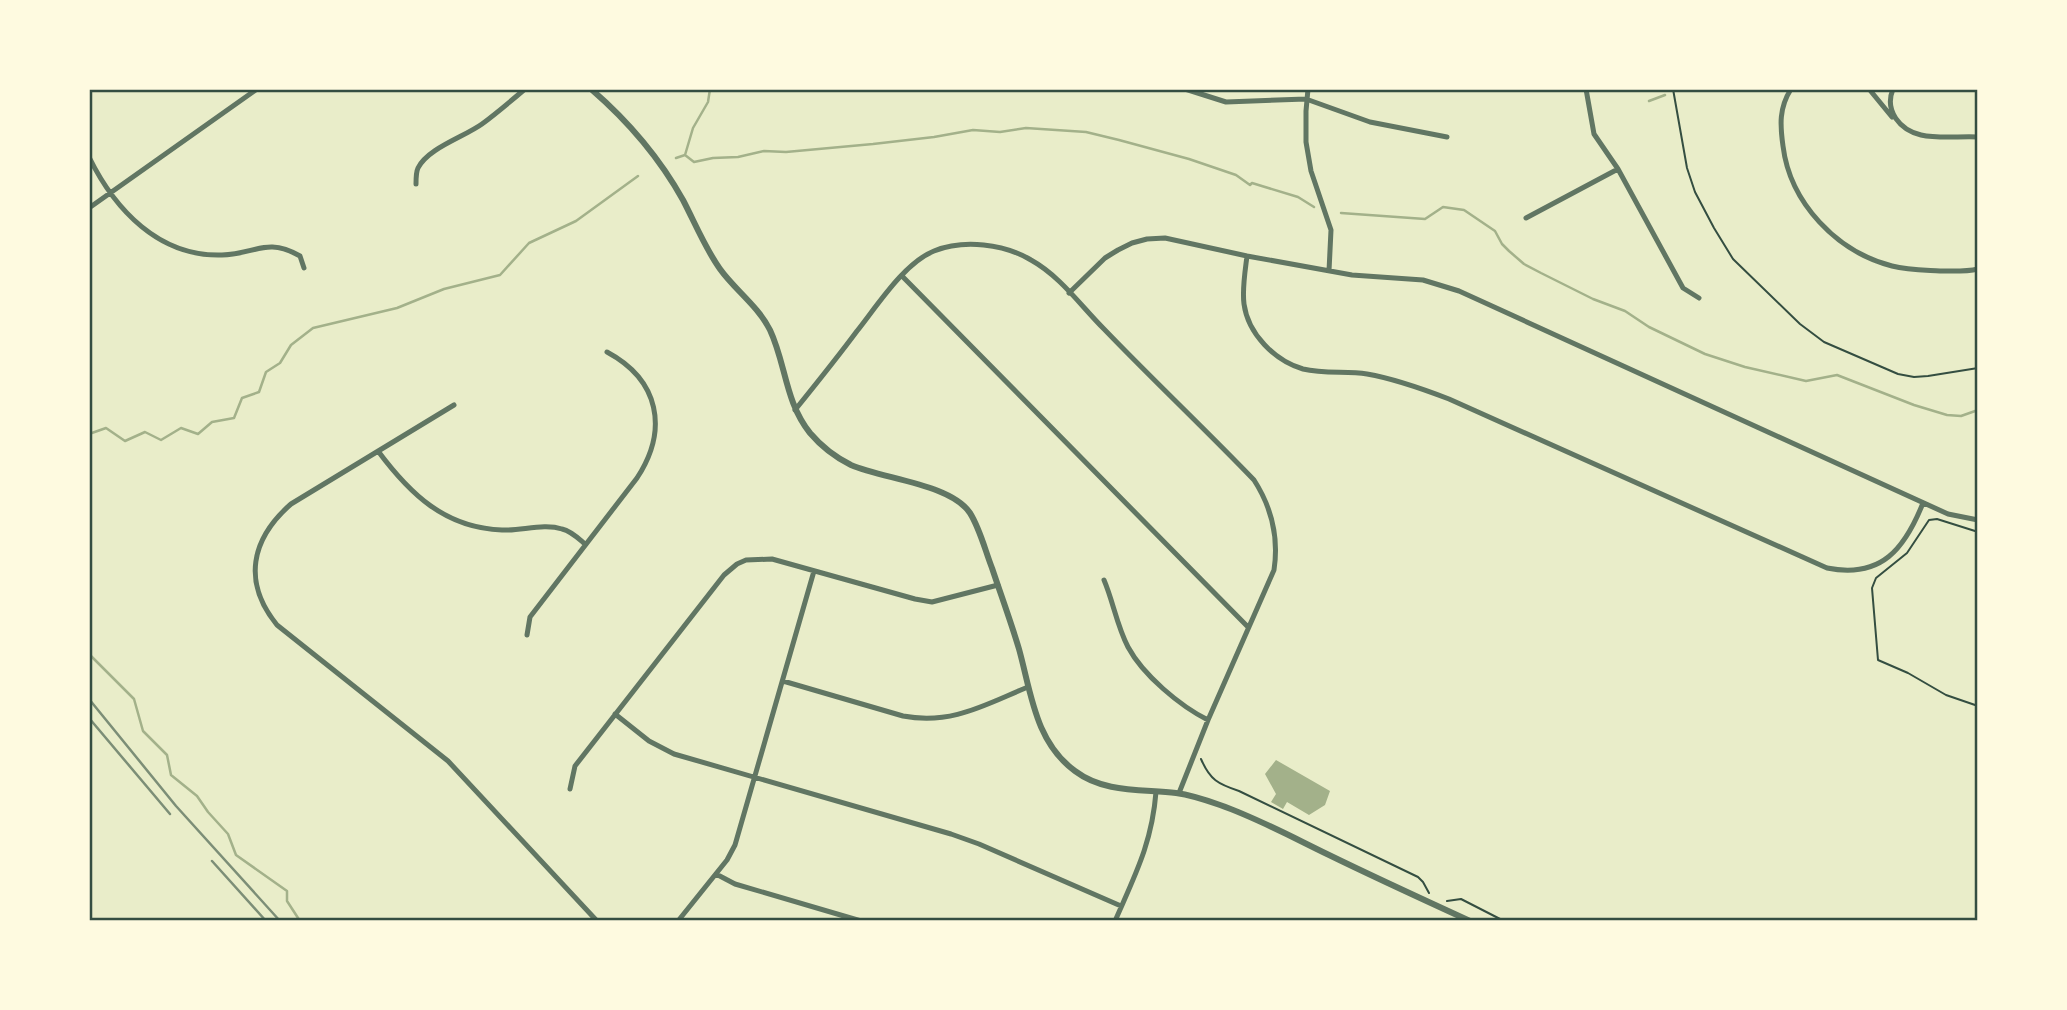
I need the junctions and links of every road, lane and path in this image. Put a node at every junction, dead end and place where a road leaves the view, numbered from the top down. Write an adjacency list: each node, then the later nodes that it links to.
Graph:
1 (257, 89): 18 (street)
2 (525, 89): 17 (street)
3 (591, 89): 31 (street)
4 (1185, 89): 11 (street)
5 (1308, 89): 11 (street)
6 (1586, 89): 16 (street)
7 (1673, 89): 29 (path)
8 (1791, 89): 23 (street)
9 (1869, 89): 12 (street)
10 (1893, 89): 12 (street)
11 (1306, 99): 13 (street); 24 (street)
12 (1895, 119): 14 (street)
13 (1447, 137)
14 (1978, 137)
15 (89, 157): 18 (street)
16 (1618, 169): 20 (street); 27 (street)
17 (415, 184)
18 (111, 192): 19 (street); 22 (street)
19 (89, 208)
20 (1525, 218)
21 (1247, 256): 24 (street); 26 (street); 33 (street)
22 (304, 268)
23 (1978, 270)
24 (1329, 271): 33 (street)
25 (902, 276): 26 (street); 31 (street); 40 (street)
26 (1069, 293): 40 (street)
27 (1699, 298)
28 (607, 352): 36 (street)
29 (1978, 368)
30 (454, 405): 32 (street)
31 (795, 411): 39 (street)
32 (378, 451): 36 (street); 56 (street)
33 (1923, 503): 34 (street)
34 (1978, 520)
35 (1978, 530): 44 (path)
36 (585, 544): 41 (street)
37 (814, 570): 39 (street); 42 (street); 45 (street)
38 (1104, 580): 46 (street)
39 (998, 585): 43 (street)
40 (1248, 627): 46 (street)
41 (527, 635)
42 (783, 681): 43 (street); 48 (street)
43 (1028, 687): 50 (street)
44 (1978, 706)
45 (615, 714): 48 (street); 49 (street)
46 (1208, 720): 47 (street)
47 (1195, 754): 51 (street); 53 (path)
48 (755, 777): 52 (street); 55 (street)
49 (570, 789)
50 (1156, 792): 51 (street); 55 (street)
51 (1179, 793): 60 (street)
52 (716, 874): 57 (street); 58 (street)
53 (1429, 894)
54 (1446, 901): 61 (path)
55 (1121, 906): 59 (street)
56 (597, 921)
57 (678, 921)
58 (861, 921)
59 (1115, 921)
60 (1470, 921)
61 (1504, 921)

